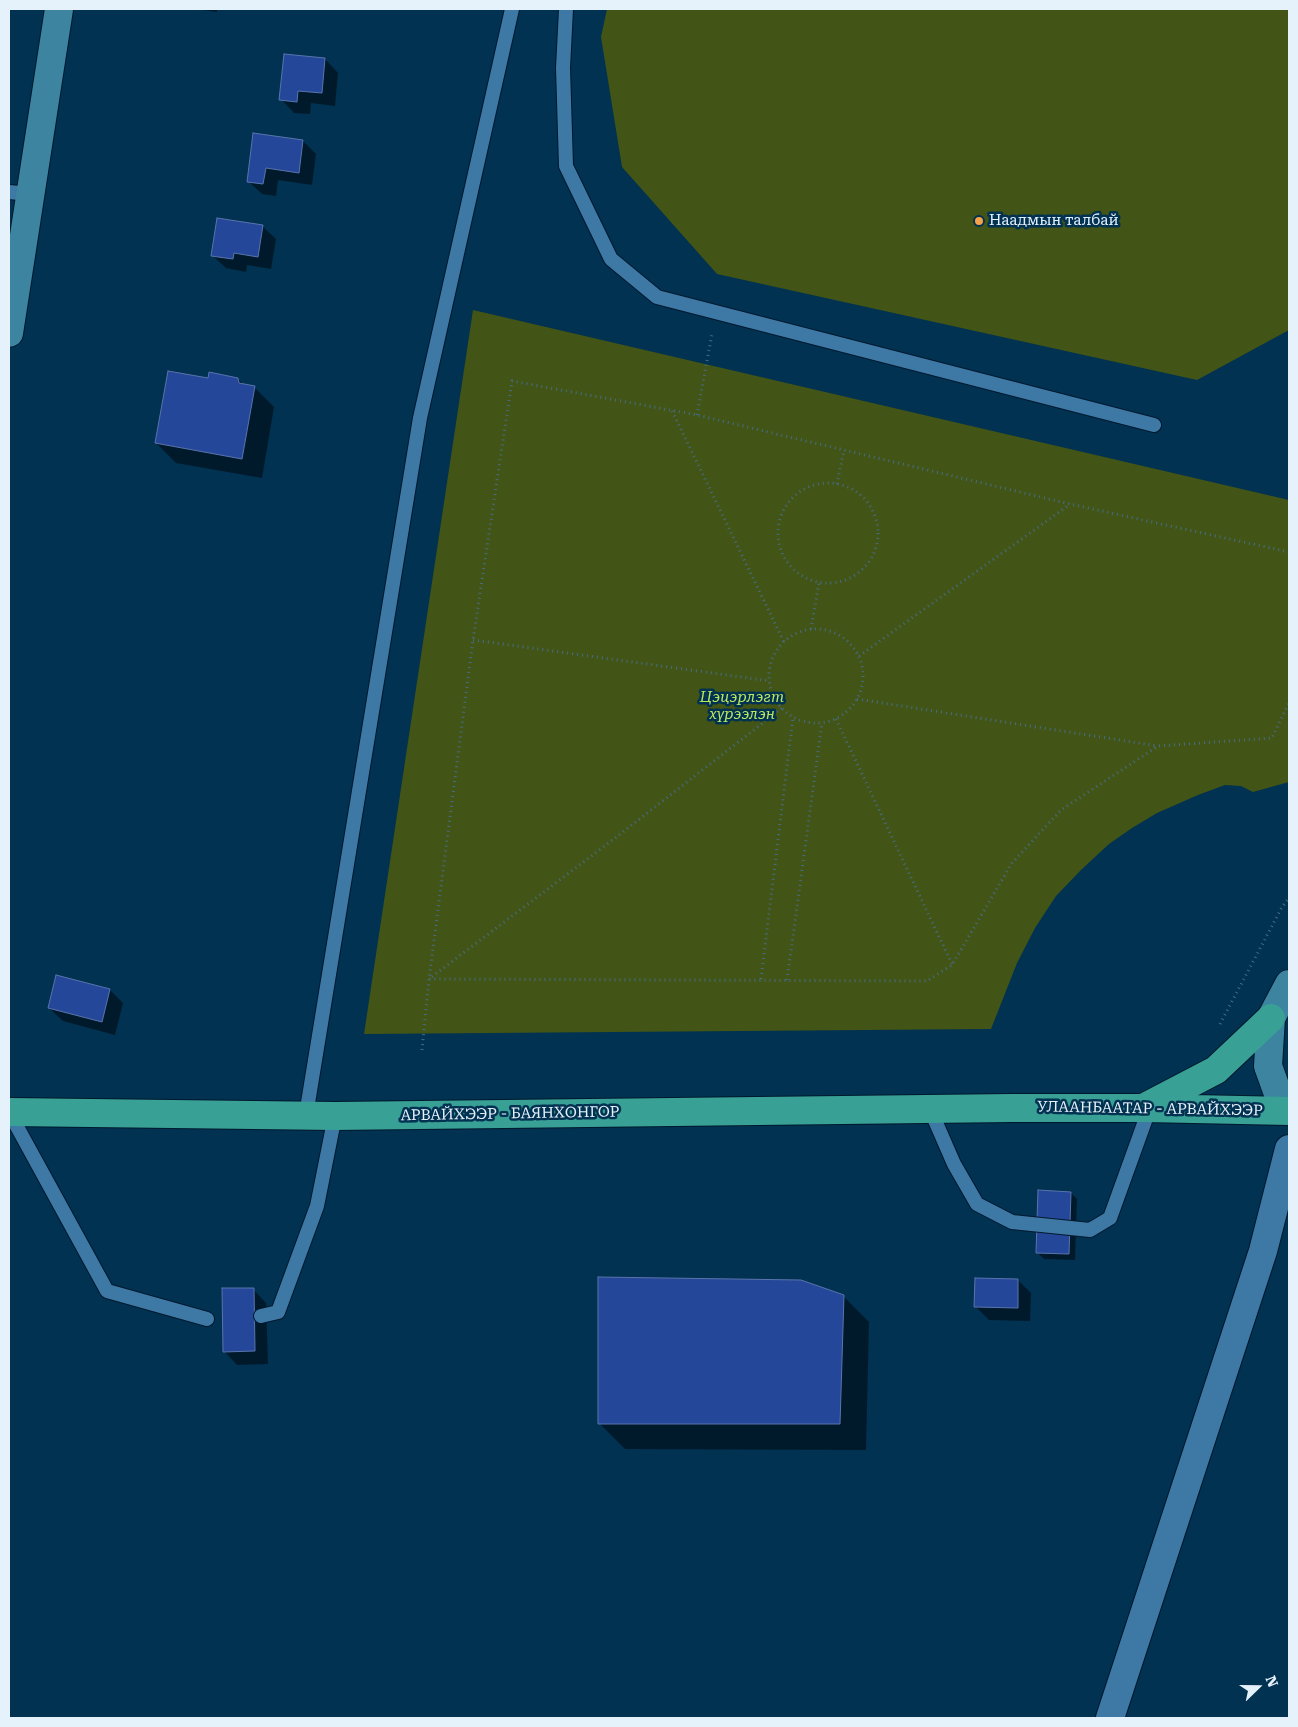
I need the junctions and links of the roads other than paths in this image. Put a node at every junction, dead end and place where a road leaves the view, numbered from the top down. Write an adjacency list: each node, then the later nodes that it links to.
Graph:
1 (59, 9): 4 (street)
2 (512, 9): 15 (lane)
3 (566, 9): 6 (lane)
4 (20, 193): 5 (street)
5 (9, 332)
6 (1154, 425)
7 (1289, 984): 8 (street)
8 (1271, 1018): 9 (street); 11 (highway)
9 (1289, 1104)
10 (1011, 1108): 11 (highway, УЛААНБААТАР - АРВАЙХЭЭР); 12 (highway, АРВАЙХЭЭР - БАЯНХОНГОР)
11 (1144, 1108): 12 (lane); 13 (highway, УЛААНБААТАР - АРВАЙХЭЭР)
12 (930, 1109): 16 (highway, АРВАЙХЭЭР - БАЯНХОНГОР)
13 (1289, 1111)
14 (9, 1112): 15 (highway, АРВАЙХЭЭР - БАЯНХОНГОР); 19 (lane)
15 (306, 1116): 16 (highway, АРВАЙХЭЭР - БАЯНХОНГОР)
16 (335, 1116): 18 (lane)
17 (1289, 1149): 20 (street)
18 (261, 1316)
19 (207, 1319)
20 (1110, 1718)

